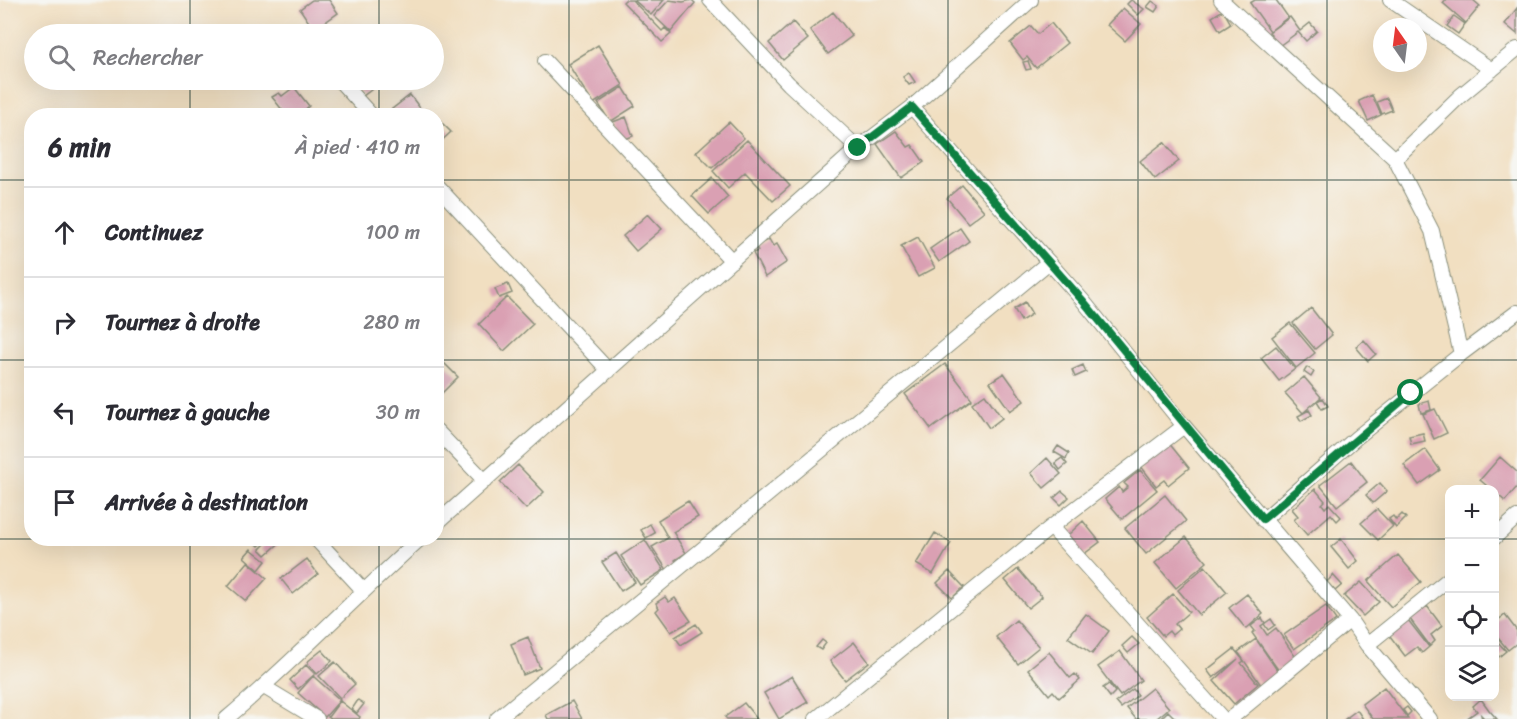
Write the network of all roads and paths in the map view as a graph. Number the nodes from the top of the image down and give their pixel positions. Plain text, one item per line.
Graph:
1 (710, 0) edge
2 (1030, 0) edge
3 (1221, 0) edge
4 (1390, 0) edge
5 (1517, 49) edge
6 (544, 61) dead end
7 (1492, 70) junction
8 (348, 90) edge
9 (912, 107) junction
10 (365, 108) edge
11 (858, 148) junction
12 (1395, 159) junction
13 (444, 194) edge
14 (732, 261) junction
15 (1049, 262) junction
16 (1517, 312) edge
17 (1461, 354) junction
18 (609, 370) junction
19 (1184, 426) junction
20 (444, 438) edge
21 (485, 481) junction
22 (444, 517) edge
23 (1517, 517) edge
24 (1263, 519) junction
25 (1051, 527) junction
26 (1499, 533) edge
27 (322, 546) edge
28 (412, 546) edge
29 (1445, 581) edge
30 (363, 590) junction
31 (1350, 620) junction
32 (1367, 645) junction
33 (264, 687) junction
34 (226, 719) edge
35 (317, 719) edge
36 (497, 719) edge
37 (816, 719) edge
38 (1223, 719) edge
39 (1230, 719) edge
40 (1430, 719) edge

1 - 11 street
2 - 9 street
3 - 12 street
4 - 7 street
5 - 7 street
6 - 14 street
7 - 12 street
8 - 10 street
9 - 11 street
9 - 15 street
11 - 14 street
12 - 17 street
13 - 18 street
14 - 18 street
15 - 19 street
15 - 36 street
16 - 17 street
17 - 24 street
18 - 21 street
19 - 24 street
19 - 25 street
20 - 21 street
21 - 22 street
23 - 26 street
24 - 31 street
25 - 37 street
25 - 38 street
27 - 30 street
28 - 30 street
29 - 32 street
30 - 33 street
31 - 32 street
31 - 39 street
32 - 40 street
33 - 34 street
33 - 35 street

